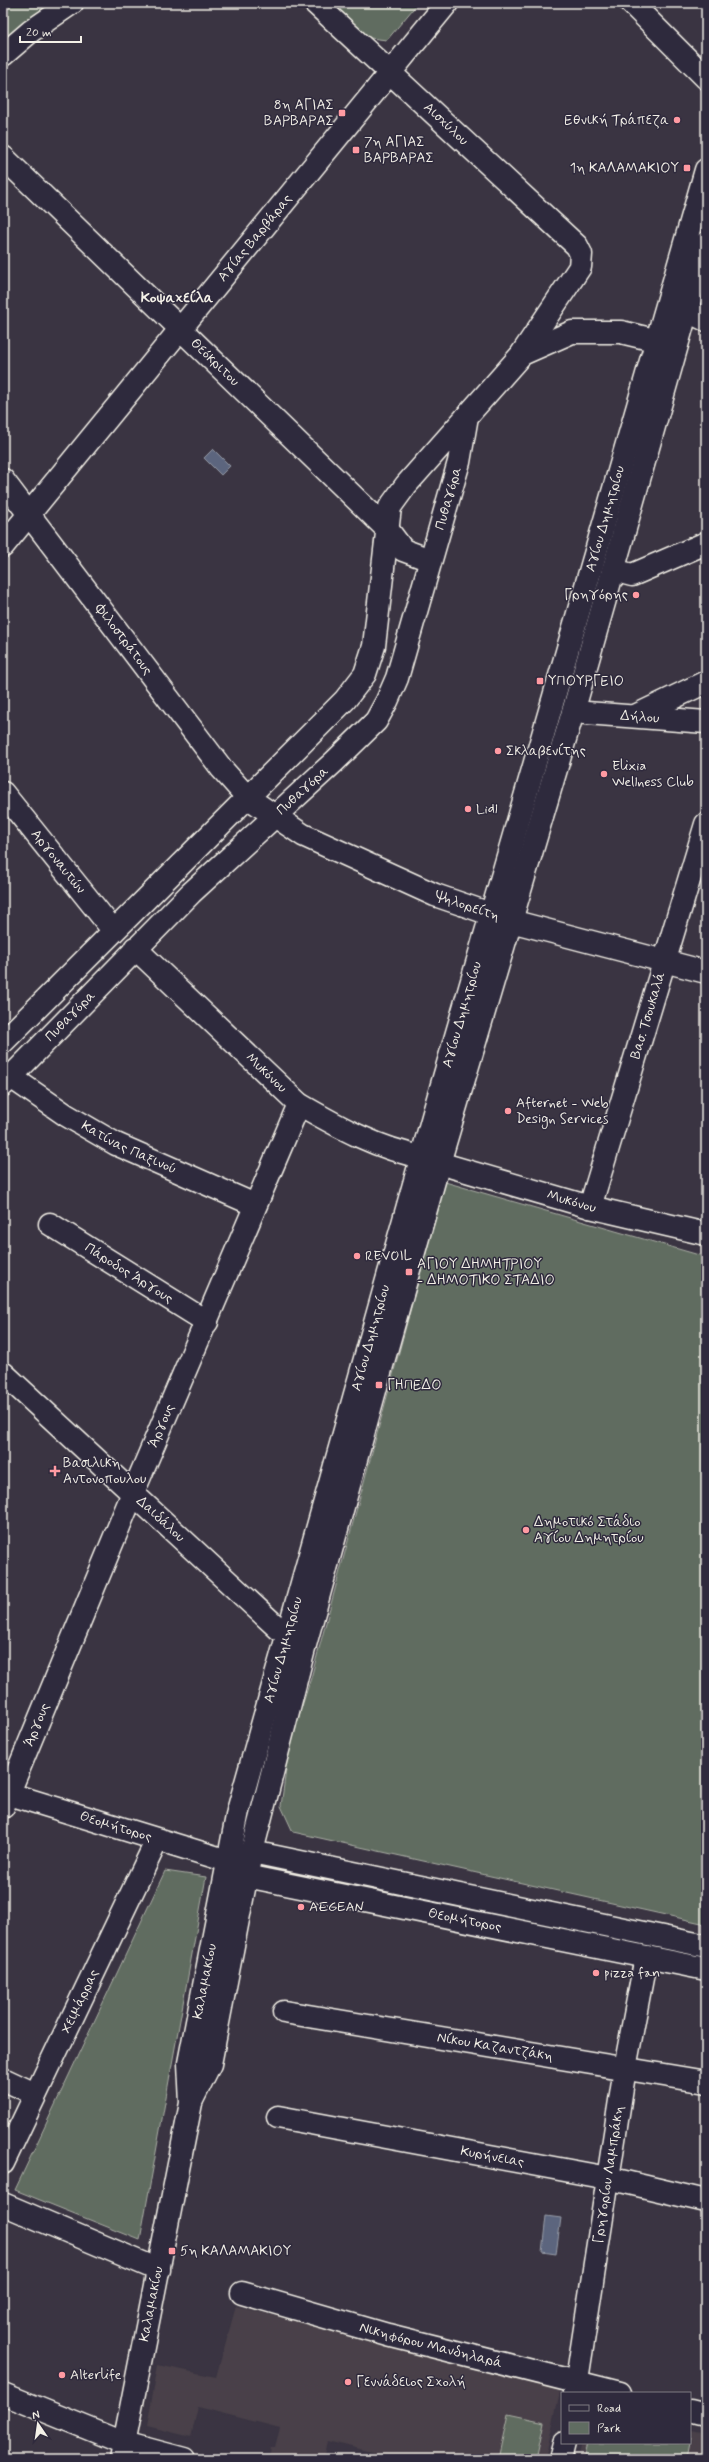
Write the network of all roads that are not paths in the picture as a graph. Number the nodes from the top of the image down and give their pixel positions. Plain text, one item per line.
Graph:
1 (72, 3) edge
2 (315, 3) edge
3 (446, 3) edge
4 (631, 3) edge
5 (3, 55) edge
6 (389, 72) junction
7 (706, 78) edge
8 (3, 157) edge
9 (706, 170) edge
10 (706, 243) edge
11 (577, 246) joint
12 (687, 311) edge
13 (180, 330) junction
14 (667, 343) junction
15 (521, 355) junction
16 (467, 416) junction
17 (3, 480) edge
18 (29, 514) junction
19 (388, 530) junction
20 (706, 543) edge
21 (3, 546) edge
22 (430, 560) junction
23 (613, 570) junction
24 (706, 682) edge
25 (573, 712) junction
26 (634, 717) junction
27 (706, 722) edge
28 (3, 793) edge
29 (247, 797) junction
30 (273, 816) junction
31 (706, 824) edge
32 (502, 918) junction
33 (113, 930) junction
34 (136, 948) junction
35 (666, 963) junction
36 (706, 972) edge
37 (3, 1042) edge
38 (7, 1081) edge
39 (300, 1104) junction
40 (431, 1160) junction
41 (255, 1205) junction
42 (590, 1207) junction
43 (50, 1224) dead end
44 (706, 1234) edge
45 (207, 1322) junction
46 (3, 1373) edge
47 (132, 1494) junction
48 (296, 1638) junction
49 (5, 1798) edge
50 (157, 1840) junction
51 (252, 1852) junction
52 (228, 1861) junction
53 (246, 1876) junction
54 (706, 1946) edge
55 (646, 1957) junction
56 (706, 1969) edge
57 (284, 2012) dead end
58 (625, 2068) junction
59 (3, 2079) edge
60 (706, 2082) edge
61 (35, 2094) junction
62 (190, 2103) junction
63 (278, 2117) dead end
64 (3, 2163) edge
65 (608, 2178) junction
66 (706, 2201) edge
67 (3, 2204) edge
68 (159, 2270) junction
69 (242, 2293) dead end
70 (577, 2388) edge
71 (611, 2392) edge
72 (3, 2394) edge
73 (691, 2411) edge
74 (706, 2415) edge
75 (564, 2444) edge
76 (122, 2451) edge
77 (184, 2459) edge
78 (560, 2459) edge

1 - 5 street
2 - 6 street, Αισχύλου
3 - 6 street, Αγίας Βαρβάρας
4 - 7 street
6 - 11 street, Αισχύλου
6 - 13 street, Αγίας Βαρβάρας
8 - 13 street, Θεόκριτου
9 - 12 street, Αγίου Δημητρίου
10 - 12 street, Αγίου Δημητρίου
11 - 15 street, Πυθαγόρα
12 - 14 street, Αγίου Δημητρίου
13 - 18 street, Αγίας Βαρβάρας
13 - 19 street, Θεόκριτου
14 - 15 street, Πυθαγόρα
14 - 23 street, Αγίου Δημητρίου
14 - 32 street, Αγίου Δημητρίου
15 - 16 street, Πυθαγόρα
16 - 19 street, Πυθαγόρα
16 - 22 street, Πυθαγόρα
17 - 18 street, Φιλοστράτους
18 - 21 street, Αγίας Βαρβάρας
18 - 29 street, Φιλοστράτους
19 - 22 street, Θεόκριτου
19 - 29 street, Πυθαγόρα
20 - 23 street
22 - 30 street, Πυθαγόρα
23 - 25 street, Αγίου Δημητρίου
24 - 26 street
25 - 26 street, Δήλου
25 - 32 street, Αγίου Δημητρίου
26 - 27 street, Δήλου
28 - 33 street, Αργοναυτών
29 - 30 street, Ψηλορείτη
29 - 33 street, Πυθαγόρα
30 - 32 street, Ψηλορείτη
30 - 34 street, Πυθαγόρα
31 - 35 street, Βασ. Τσουκαλά
32 - 35 street, Ψηλορείτη
32 - 40 street, Αγίου Δημητρίου
33 - 37 street, Πυθαγόρα
34 - 38 street, Πυθαγόρα
34 - 39 street, Μυκόνου
35 - 36 street, Ψηλορείτη
35 - 42 street, Βασ. Τσουκαλά
38 - 41 street, Κατίνας Παξινού
39 - 40 street, Μυκόνου
39 - 41 street, Άργους
40 - 42 street, Μυκόνου
40 - 48 street, Αγίου Δημητρίου
41 - 45 street, Άργους
42 - 44 street, Μυκόνου
43 - 45 street, Πάροδος Άργους
45 - 47 street, Άργους
46 - 47 street, Δαιδάλου
47 - 48 street, Δαιδάλου
47 - 49 street, Άργους
48 - 51 street, Αγίου Δημητρίου
48 - 52 street, Αγίου Δημητρίου
49 - 50 street, Θεομήτορος
50 - 52 street, Θεομήτορος
50 - 61 street, Χειμάρρας
51 - 52 street
51 - 53 street, Αγίου Δημητρίου
51 - 54 street, Θεομήτορος
52 - 53 street, Θεομήτορος
52 - 62 street, Καλαμακίου
53 - 55 street, Θεομήτορος
53 - 62 street, Καλαμακίου
55 - 56 street, Θεομήτορος
55 - 58 street, Γρηγορίου Λαμπράκη
57 - 58 street, Νίκου Καζαντζάκη
58 - 60 street, Νίκου Καζαντζάκη
58 - 65 street, Γρηγορίου Λαμπράκη
59 - 61 street
61 - 64 street, Χειμάρρας
62 - 68 street, Καλαμακίου
63 - 65 street, Κυρήνειας
65 - 66 street, Κυρήνειας
65 - 70 street, Γρηγορίου Λαμπράκη
67 - 68 street
68 - 76 street, Καλαμακίου
69 - 70 street, Νικηφόρου Μανδηλαρά
70 - 71 street, Νικηφόρου Μανδηλαρά
72 - 76 street
73 - 74 street
75 - 78 street
76 - 77 street

